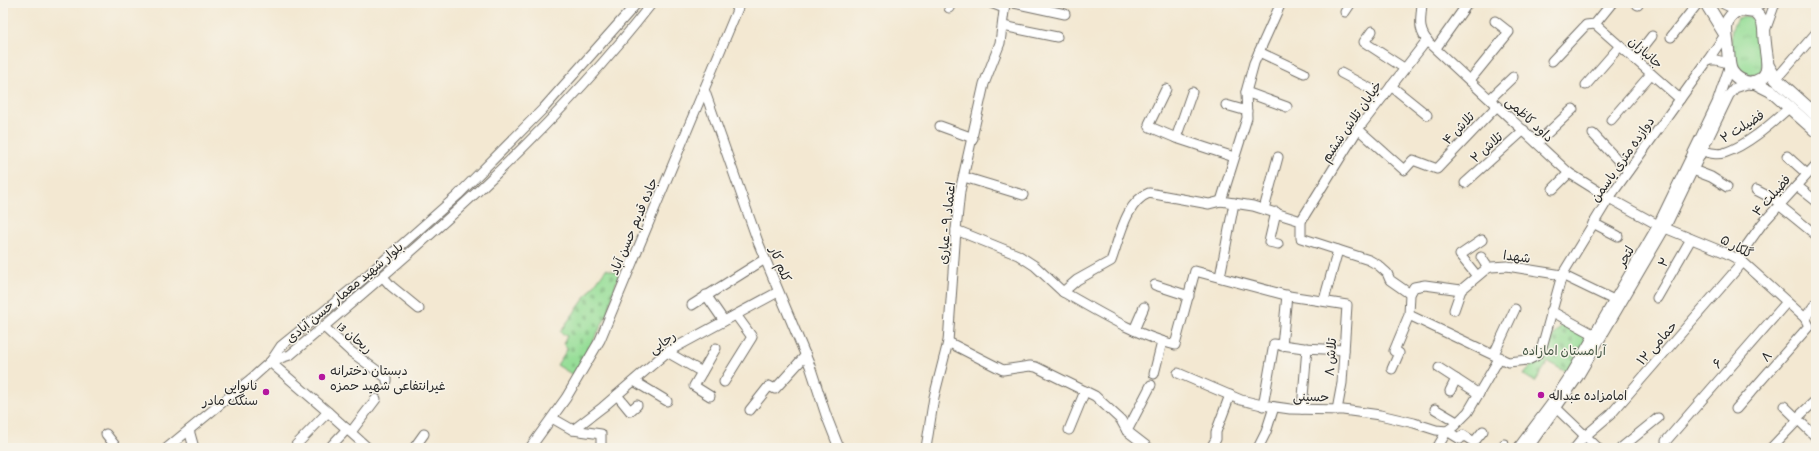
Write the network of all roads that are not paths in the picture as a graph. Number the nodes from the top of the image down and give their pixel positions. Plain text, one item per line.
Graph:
1 (637, 3) edge
2 (652, 3) edge
3 (740, 3) edge
4 (991, 3) edge
5 (1014, 3) edge
6 (1281, 3) edge
7 (1351, 3) edge
8 (1422, 3) edge
9 (1468, 3) edge
10 (1612, 3) edge
11 (1698, 3) edge
12 (1706, 3) edge
13 (1725, 3) edge
14 (1763, 3) edge
15 (1775, 3) edge
16 (1004, 6) edge
17 (1742, 10) junction
18 (1345, 12) dead end
19 (1065, 14) dead end
20 (1495, 21) dead end
21 (1595, 24) junction
22 (1003, 26) junction
23 (1372, 31) dead end
24 (1765, 31) junction
25 (1816, 33) edge
26 (1725, 35) junction
27 (1652, 36) dead end
28 (1057, 37) dead end
29 (1671, 37) dead end
30 (1427, 40) junction
31 (1620, 46) junction
32 (1436, 48) junction
33 (1258, 52) junction
34 (1634, 59) junction
35 (1708, 60) junction
36 (1552, 61) dead end
37 (1729, 64) junction
38 (1768, 66) junction
39 (1404, 68) junction
40 (1304, 73) dead end
41 (1342, 73) dead end
42 (1651, 74) junction
43 (1513, 77) dead end
44 (1776, 79) junction
45 (1470, 80) junction
46 (1752, 83) junction
47 (1586, 85) dead end
48 (1391, 86) junction
49 (704, 89) junction
50 (1166, 89) dead end
51 (1192, 92) dead end
52 (1246, 92) junction
53 (1384, 96) junction
54 (1680, 99) junction
55 (1494, 102) junction
56 (1226, 105) dead end
57 (1287, 107) dead end
58 (1790, 107) junction
59 (1573, 109) dead end
60 (1247, 111) junction
61 (1426, 115) dead end
62 (1816, 115) edge
63 (1611, 120) dead end
64 (940, 126) dead end
65 (1358, 129) junction
66 (1524, 130) junction
67 (1816, 131) edge
68 (1593, 134) dead end
69 (973, 138) junction
70 (1176, 138) junction
71 (1537, 143) junction
72 (1703, 151) junction
73 (1788, 156) dead end
74 (1234, 157) junction
75 (1278, 157) dead end
76 (1816, 165) edge
77 (1693, 170) junction
78 (1628, 171) junction
79 (1569, 173) junction
80 (1807, 174) junction
81 (964, 177) junction
82 (1465, 183) dead end
83 (1797, 186) junction
84 (1727, 187) dead end
85 (1554, 189) dead end
86 (1756, 190) dead end
87 (1023, 195) dead end
88 (1609, 198) junction
89 (1221, 201) junction
90 (1816, 201) edge
91 (1234, 203) junction
92 (1780, 204) junction
93 (1264, 209) junction
94 (1276, 212) junction
95 (1301, 221) junction
96 (1593, 223) junction
97 (1661, 226) junction
98 (956, 230) junction
99 (1816, 235) edge
100 (1618, 236) dead end
101 (1691, 238) junction
102 (1482, 240) dead end
103 (1278, 244) dead end
104 (1338, 250) junction
105 (1480, 257) dead end
106 (765, 259) junction
107 (1740, 261) junction
108 (1488, 268) junction
109 (1562, 275) junction
110 (1477, 276) junction
111 (383, 277) junction
112 (1220, 277) junction
113 (1155, 285) dead end
114 (1461, 290) junction
115 (778, 292) junction
116 (1063, 292) junction
117 (1410, 294) junction
118 (706, 295) junction
119 (1286, 295) junction
120 (1189, 296) junction
121 (1657, 298) dead end
122 (1324, 300) junction
123 (1614, 300) junction
124 (1787, 302) junction
125 (1816, 303) edge
126 (692, 305) dead end
127 (1144, 307) dead end
128 (1515, 308) dead end
129 (419, 309) dead end
130 (1454, 310) dead end
131 (1551, 311) junction
132 (736, 315) junction
133 (1409, 315) junction
134 (1805, 318) junction
135 (724, 321) junction
136 (324, 327) junction
137 (1134, 330) junction
138 (1595, 335) junction
139 (948, 342) junction
140 (1162, 342) junction
141 (1282, 346) junction
142 (716, 348) dead end
143 (1307, 348) junction
144 (1344, 350) junction
145 (667, 352) junction
146 (806, 355) junction
147 (1497, 356) junction
148 (270, 361) junction
149 (1439, 368) dead end
150 (1392, 369) dead end
151 (702, 372) junction
152 (1178, 373) dead end
153 (1154, 374) dead end
154 (1456, 379) junction
155 (388, 381) dead end
156 (634, 381) junction
157 (724, 382) dead end
158 (1151, 385) dead end
159 (1085, 391) junction
160 (1450, 391) dead end
161 (1479, 394) junction
162 (617, 395) junction
163 (1230, 395) junction
164 (710, 396) dead end
165 (376, 400) dead end
166 (1816, 400) edge
167 (667, 401) dead end
168 (637, 405) dead end
169 (1263, 406) junction
170 (1554, 406) junction
171 (1784, 406) dead end
172 (1274, 407) junction
173 (1302, 409) junction
174 (1435, 409) dead end
175 (1736, 409) dead end
176 (750, 410) dead end
177 (1337, 410) junction
178 (328, 412) junction
179 (552, 418) junction
180 (1658, 418) dead end
181 (1798, 419) junction
182 (1457, 422) junction
183 (189, 430) junction
184 (349, 430) junction
185 (573, 430) junction
186 (1070, 430) dead end
187 (1127, 431) junction
188 (1447, 431) junction
189 (1483, 431) dead end
190 (106, 434) dead end
191 (424, 434) dead end
192 (1584, 437) junction
193 (1816, 437) edge
194 (1666, 442) dead end
195 (1527, 444) edge
196 (296, 445) dead end
197 (332, 445) dead end
198 (117, 448) edge
199 (167, 448) edge
200 (194, 448) edge
201 (368, 448) edge
202 (414, 448) edge
203 (530, 448) edge
204 (601, 448) edge
205 (839, 448) edge
206 (926, 448) edge
207 (1148, 448) edge
208 (1211, 448) edge
209 (1258, 448) edge
210 (1437, 448) edge
211 (1518, 448) edge
212 (1575, 448) edge
213 (1598, 448) edge
214 (1621, 448) edge
215 (1771, 448) edge

1 - 148 street, بلوار شهید معمار حسن آبادی
2 - 111 street, بلوار شهید معمار حسن آبادی
3 - 49 street, جاده قدیم حسن آباد
4 - 16 street
5 - 19 street
6 - 33 street
7 - 18 street
8 - 30 street, داود کاظمی
9 - 32 street
10 - 21 street
11 - 29 street
12 - 26 main road
13 - 17 main road
14 - 17 street
15 - 24 street
16 - 22 street, اعتماد ۹ - عیاری
17 - 24 main road
17 - 26 main road
20 - 45 street
21 - 31 street, جانبازان
21 - 36 street
22 - 28 street
22 - 69 street, اعتماد ۹ - عیاری
23 - 39 street
24 - 38 main road
25 - 44 street
26 - 35 street, دوازده متری یاسمن
26 - 37 main road
27 - 34 street
30 - 32 street, داود کاظمی
30 - 39 street, خیابان تلاش ششم
31 - 34 street, جانبازان
31 - 47 street
32 - 45 street, داود کاظمی
33 - 40 street
33 - 52 street
34 - 42 street, جانبازان
35 - 37 street
35 - 54 street, دوازده متری یاسمن
37 - 46 main road
37 - 97 street, لتحر
38 - 44 main road
38 - 46 main road
39 - 48 street, خیابان تلاش ششم
41 - 53 street
42 - 54 street, جانبازان
42 - 63 street
43 - 55 street, تلاش ۴
44 - 62 main road
45 - 55 street, داود کاظمی
46 - 58 main road
46 - 72 street, لتحر
48 - 53 street, خیابان تلاش ششم
48 - 61 street
49 - 106 street, کلم کار
49 - 179 street, جاده قدیم حسن آباد
50 - 70 street
51 - 70 street
52 - 57 street
52 - 60 street
53 - 65 street, خیابان تلاش ششم
54 - 78 street, دوازده متری یاسمن
55 - 65 street, تلاش ۴
55 - 66 street, داود کاظمی
56 - 60 street
58 - 67 main road
58 - 72 street, فضیلت ۲
59 - 71 street
60 - 74 street
64 - 69 street
65 - 95 street, خیابان تلاش ششم
66 - 71 street, داود کاظمی
66 - 82 street, تلاش ۲
68 - 78 street
69 - 81 street, اعتماد ۹ - عیاری
70 - 74 street
71 - 79 street, داود کاظمی
72 - 77 street, لتحر
73 - 80 street
74 - 89 street
75 - 93 street
76 - 80 street, فضیلت ۴
77 - 84 street
77 - 97 street, لتحر
78 - 88 street, دوازده متری یاسمن
79 - 85 street
79 - 88 street, داود کاظمی
80 - 83 street, فضیلت ۴
81 - 87 street
81 - 98 street, اعتماد ۹ - عیاری
83 - 90 street
83 - 92 street, فضیلت ۴
86 - 92 street
88 - 96 street, دوازده متری یاسمن
88 - 97 street, داود کاظمی
89 - 91 street
89 - 116 street
91 - 93 street
91 - 112 street
92 - 99 street
92 - 107 street, فضیلت ۴
93 - 94 street
94 - 95 street
94 - 103 street
95 - 104 street
96 - 100 street
96 - 109 street, دوازده متری یاسمن
97 - 101 street, گلکار ۵
97 - 123 street, لتحر
97 - 170 street, لتحر
98 - 116 street
98 - 139 street, اعتماد ۹ - عیاری
101 - 107 street, گلکار ۵
101 - 121 street, ۲
102 - 110 street
104 - 117 street
104 - 122 street
105 - 108 street
106 - 115 street, کلم کار
106 - 118 street
107 - 124 street, گلکار ۵
107 - 192 street, حمامی ۱۲
108 - 109 street, شهدا
108 - 110 street, شهدا
109 - 123 street, شهدا
109 - 131 street, دوازده متری یاسمن
110 - 114 street, شهدا
111 - 129 street
111 - 136 street, بلوار شهید معمار حسن آبادی
112 - 119 street
112 - 120 street
113 - 120 street
114 - 117 street
114 - 130 street
115 - 132 street, رجایی
115 - 146 street, کلم کار
116 - 137 street
117 - 133 street
118 - 126 street
118 - 135 street
119 - 122 street
119 - 141 street
120 - 140 street
122 - 144 street, تلاش ۸
123 - 138 street, لتحر
124 - 134 street, گلکار ۵
124 - 194 street, ۶
125 - 134 street
127 - 137 street
128 - 147 street
131 - 138 street
131 - 147 street, دوازده متری یاسمن
132 - 135 street, رجایی
132 - 157 street
133 - 147 street, دوازده متری یاسمن
133 - 150 street
134 - 175 street, ۸
135 - 145 street, رجایی
136 - 148 street, بلوار شهید معمار حسن آبادی
136 - 155 street, ریحان 13
137 - 140 street
138 - 170 street, لتحر
139 - 159 street
139 - 206 street, اعتماد ۹ - عیاری
140 - 153 street
141 - 143 street
141 - 169 street
142 - 151 street
143 - 144 street
143 - 173 street
144 - 177 street, تلاش ۸
145 - 151 street
145 - 156 street, رجایی
146 - 176 street
146 - 205 street, کلم کار
147 - 161 street
148 - 178 street
148 - 183 street
149 - 154 street
151 - 164 street
152 - 163 street, حسینی
154 - 160 street
154 - 161 street
156 - 162 street, رجایی
156 - 167 street
158 - 187 street
159 - 186 street
159 - 187 street
161 - 182 street
162 - 168 street
162 - 185 street, رجایی
163 - 169 street, حسینی
163 - 208 street
165 - 184 street
166 - 181 street
169 - 172 street, حسینی
170 - 192 street
170 - 195 street, لتحر
171 - 181 street
172 - 173 street, حسینی
172 - 209 street
173 - 177 street, حسینی
174 - 182 street
177 - 188 street, حسینی
178 - 184 street
178 - 196 street
179 - 185 street
179 - 203 street, جاده قدیم حسن آباد
180 - 214 street
181 - 193 street
181 - 215 street
182 - 188 street
183 - 199 street
183 - 200 street
184 - 197 street
184 - 201 street
185 - 204 street
187 - 207 street
188 - 189 street, حسینی
188 - 210 street
190 - 198 street
191 - 202 street
192 - 212 street
192 - 213 street
195 - 211 street, لتحر

